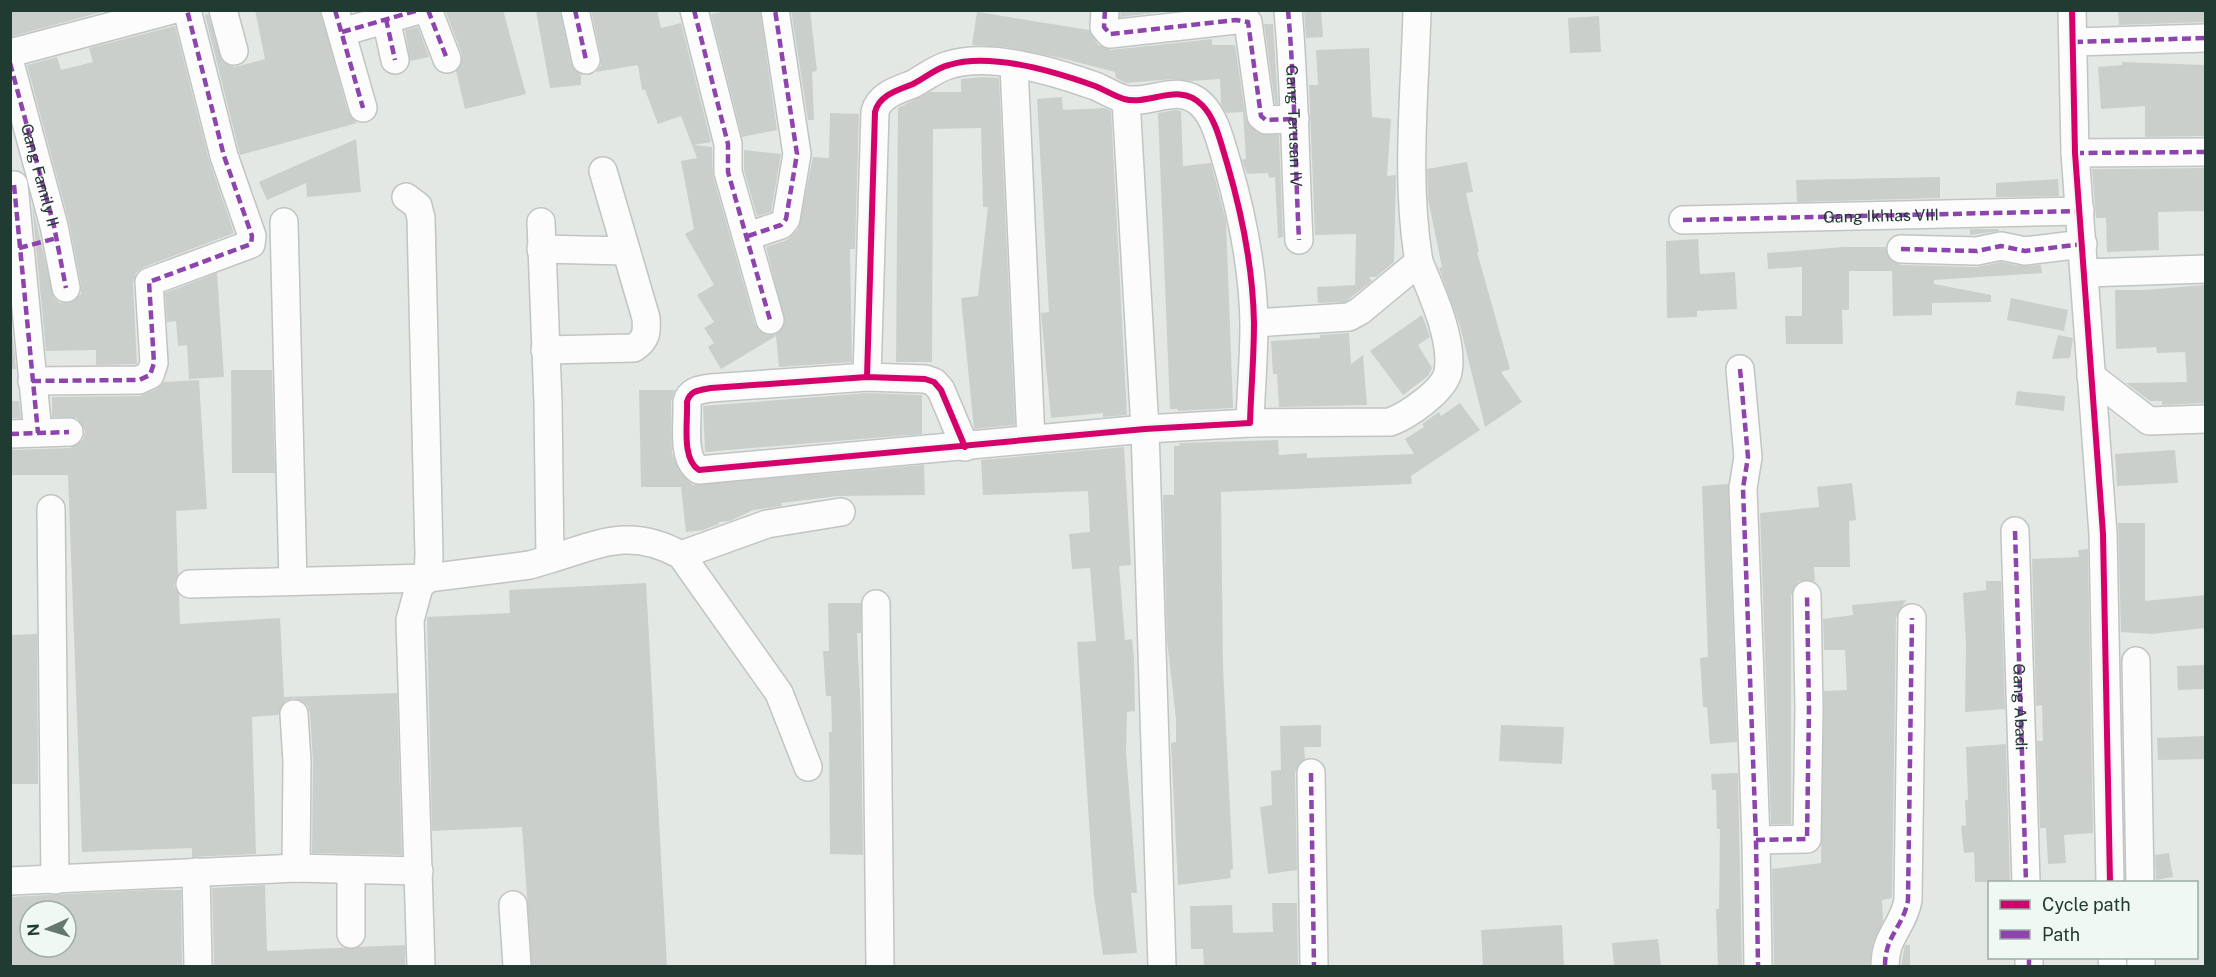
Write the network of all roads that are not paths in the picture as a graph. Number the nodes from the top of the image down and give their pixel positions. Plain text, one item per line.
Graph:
1 (172, 10) edge
2 (187, 10) edge
3 (223, 10) edge
4 (419, 10) edge
5 (428, 10) edge
6 (575, 10) edge
7 (694, 10) edge
8 (776, 10) edge
9 (1105, 10) edge
10 (1288, 10) edge
11 (1418, 10) edge
12 (2072, 10) edge
13 (386, 19) junction
14 (338, 21) edge
15 (2205, 38) edge
16 (2074, 42) junction
17 (234, 51) dead end
18 (10, 53) edge
19 (447, 59) dead end
20 (395, 60) dead end
21 (586, 60) dead end
22 (10, 63) edge
23 (1014, 66) junction
24 (1126, 100) junction
25 (363, 108) dead end
26 (1295, 119) junction
27 (2205, 152) edge
28 (2075, 153) junction
29 (603, 171) dead end
30 (14, 185) dead end
31 (406, 196) dead end
32 (2080, 211) junction
33 (1683, 220) dead end
34 (284, 222) dead end
35 (541, 222) dead end
36 (748, 236) junction
37 (57, 238) junction
38 (1299, 240) dead end
39 (2083, 244) junction
40 (19, 248) junction
41 (541, 249) junction
42 (1901, 249) dead end
43 (626, 251) junction
44 (1419, 262) junction
45 (2205, 269) edge
46 (2085, 273) junction
47 (66, 288) dead end
48 (770, 320) dead end
49 (1254, 323) junction
50 (545, 350) junction
51 (1740, 369) dead end
52 (2091, 376) junction
53 (867, 377) junction
54 (32, 381) junction
55 (2205, 419) edge
56 (1250, 423) junction
57 (1145, 429) junction
58 (69, 432) dead end
59 (38, 433) junction
60 (10, 434) edge
61 (1031, 438) junction
62 (965, 447) junction
63 (51, 509) dead end
64 (840, 512) dead end
65 (2015, 531) dead end
66 (681, 555) junction
67 (550, 559) junction
68 (428, 578) junction
69 (293, 581) junction
70 (190, 584) dead end
71 (1808, 595) dead end
72 (876, 604) dead end
73 (1912, 618) dead end
74 (2136, 661) dead end
75 (294, 714) dead end
76 (808, 767) dead end
77 (1311, 773) dead end
78 (1756, 840) junction
79 (296, 868) junction
80 (351, 870) junction
81 (419, 871) junction
82 (196, 872) junction
83 (55, 880) junction
84 (10, 881) edge
85 (2026, 881) edge
86 (2110, 881) edge
87 (2140, 881) edge
88 (513, 904) dead end
89 (351, 934) dead end
90 (198, 966) edge
91 (421, 966) edge
92 (517, 966) edge
93 (880, 966) edge
94 (1162, 966) edge
95 (1314, 966) edge
96 (1758, 966) edge
97 (1885, 966) edge

1 - 18 street
2 - 54 street
3 - 17 street
4 - 13 street
5 - 19 street
6 - 21 street
7 - 36 street
8 - 36 street
9 - 26 street
10 - 26 street, Gang Terusan IV
11 - 44 street
12 - 16 street
13 - 14 street
13 - 20 street
14 - 25 street
15 - 16 street
16 - 28 street
22 - 37 street, Gang Family II
23 - 24 street
23 - 53 street
23 - 61 street
24 - 49 street
24 - 57 street
26 - 38 street, Gang Terusan IV
27 - 28 street
28 - 32 street
29 - 43 street
30 - 40 street
31 - 68 street
32 - 33 street, Gang Ikhlas VIII
32 - 39 street
34 - 69 street
35 - 41 street
36 - 48 street
37 - 40 street
37 - 47 street, Gang Family II
39 - 42 street
39 - 46 street
40 - 54 street
41 - 43 street
41 - 50 street
43 - 50 street
44 - 49 street
44 - 56 street
45 - 46 street
46 - 52 street
49 - 56 street
50 - 67 street
51 - 78 street
52 - 55 street
52 - 86 street
53 - 62 street
53 - 62 street
54 - 59 street
56 - 57 street
57 - 61 street
57 - 94 street
58 - 59 street
59 - 60 street
61 - 62 street
63 - 83 street
64 - 66 street
65 - 85 street, Gang Abadi
66 - 67 street
66 - 76 street
67 - 68 street
68 - 69 street
68 - 81 street
69 - 70 street
71 - 78 street
72 - 93 street
73 - 97 street
74 - 87 street
75 - 79 street
77 - 95 street
78 - 96 street
79 - 80 street
79 - 82 street
80 - 81 street
80 - 89 street
81 - 91 street
82 - 83 street
82 - 90 street
83 - 84 street
88 - 92 street

